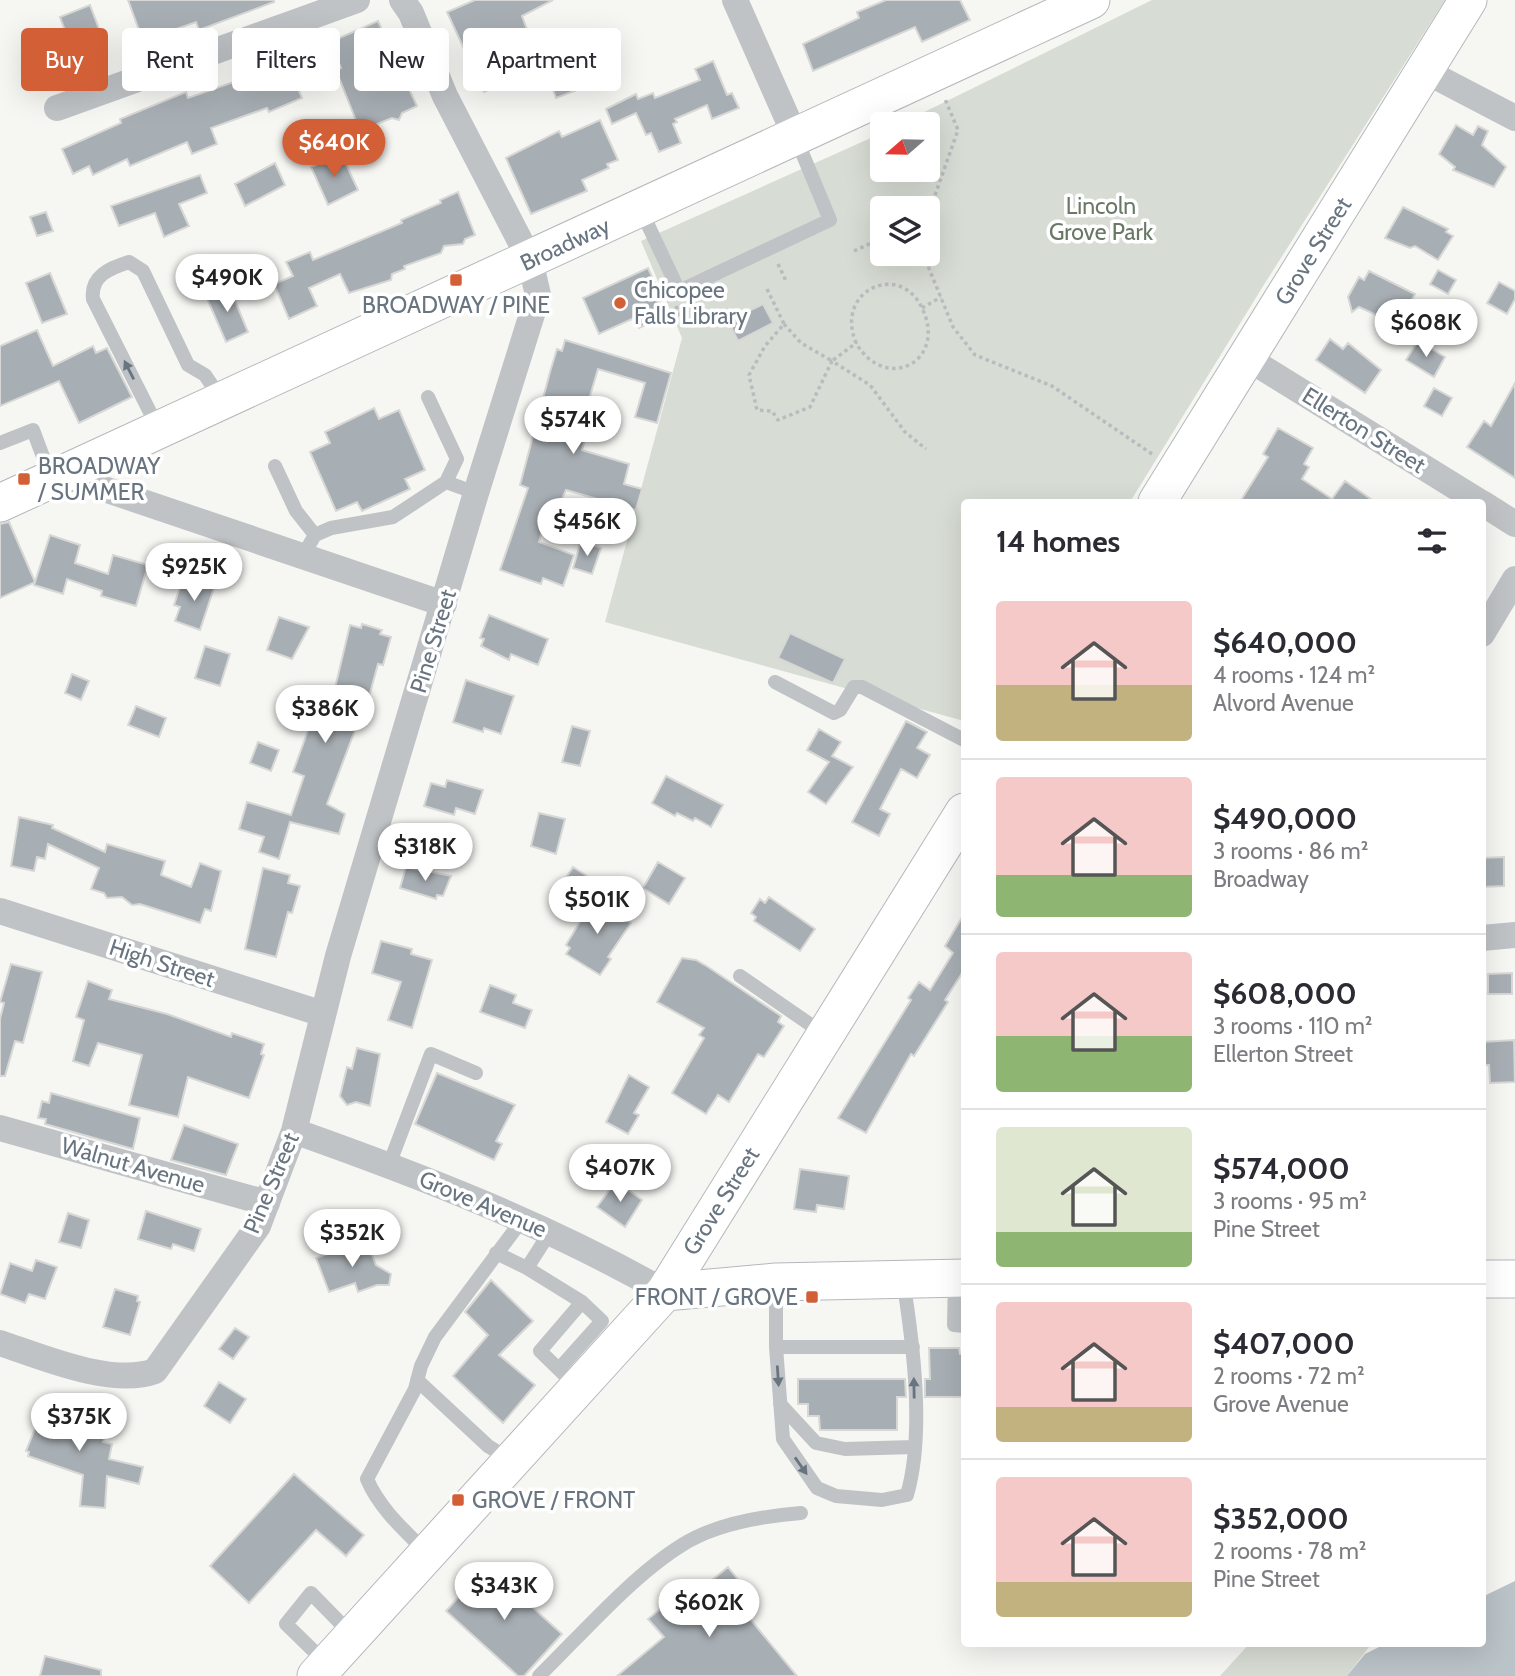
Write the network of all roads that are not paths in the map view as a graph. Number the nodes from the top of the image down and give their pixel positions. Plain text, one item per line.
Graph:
1 (357, 0) edge
2 (402, 0) edge
3 (735, 0) edge
4 (1468, 0) edge
5 (1081, 2) edge
6 (1425, 71) junction
7 (57, 108) dead end
8 (1515, 118) edge
9 (796, 138) junction
10 (641, 209) junction
11 (530, 261) junction
12 (1247, 358) junction
13 (429, 397) dead end
14 (223, 402) junction
15 (160, 431) junction
16 (0, 443) edge
17 (275, 466) dead end
18 (57, 477) junction
19 (446, 482) junction
20 (476, 493) junction
21 (1159, 499) edge
22 (1475, 499) edge
23 (0, 503) edge
24 (1486, 506) edge
25 (1515, 524) edge
26 (315, 535) junction
27 (302, 557) junction
28 (1515, 579) edge
29 (444, 604) junction
30 (1486, 627) edge
31 (775, 682) dead end
32 (961, 738) edge
33 (961, 818) edge
34 (0, 911) edge
35 (1515, 935) edge
36 (1486, 938) edge
37 (740, 976) dead end
38 (323, 1014) junction
39 (825, 1035) junction
40 (476, 1073) dead end
41 (0, 1128) edge
42 (294, 1131) junction
43 (389, 1165) junction
44 (267, 1203) junction
45 (522, 1220) junction
46 (550, 1232) junction
47 (496, 1253) junction
48 (527, 1268) junction
49 (903, 1278) junction
50 (960, 1278) edge
51 (1486, 1279) edge
52 (1515, 1279) edge
53 (776, 1282) junction
54 (665, 1292) junction
55 (582, 1301) junction
56 (961, 1326) edge
57 (0, 1343) edge
58 (913, 1347) junction
59 (776, 1348) junction
60 (569, 1379) junction
61 (417, 1380) junction
62 (780, 1404) junction
63 (914, 1447) junction
64 (513, 1461) junction
65 (801, 1513) dead end
66 (428, 1554) junction
67 (353, 1636) junction
68 (322, 1670) edge
69 (539, 1676) edge

1 - 7 street
2 - 11 street, Pine Street
3 - 9 street
4 - 6 main road, Grove Street
5 - 9 main road, Broadway
6 - 8 street
6 - 12 main road, Grove Street
9 - 10 main road, Broadway
9 - 10 lane
10 - 11 main road, Broadway
11 - 14 main road, Broadway
11 - 20 street, Pine Street
12 - 21 main road, Grove Street
12 - 22 street, Ellerton Street
13 - 19 lane
14 - 15 main road, Broadway
15 -> 14 lane
15 - 18 main road, Broadway
16 - 18 lane
17 - 26 lane
18 - 23 main road, Broadway
18 - 27 street
19 - 20 lane
19 - 26 lane
20 - 29 street, Pine Street
24 - 25 street, Ellerton Street
26 - 27 lane
27 - 29 street
28 - 30 street
29 - 38 street, Pine Street
31 - 32 lane
33 - 39 main road, Grove Street
34 - 38 street, High Street
35 - 36 street
37 - 39 lane
38 - 42 street, Pine Street
39 - 54 main road, Grove Street
40 - 43 lane
41 - 44 street, Walnut Avenue
42 - 43 street, Grove Avenue
42 - 44 street, Pine Street
43 - 45 street, Grove Avenue
44 - 57 street, Pine Street
45 - 46 street, Grove Avenue
45 - 47 lane
46 - 48 lane
46 - 54 street, Grove Avenue
47 - 48 lane
47 - 61 lane
48 - 55 lane
49 - 50 main road
49 - 53 main road
49 - 58 lane
50 - 56 lane
51 - 52 main road
53 - 54 main road
53 - 59 lane
54 - 60 main road, Grove Street
55 - 60 lane
55 - 60 lane
58 - 59 lane
63 -> 58 lane
59 -> 62 lane
60 - 64 main road, Grove Street
61 - 64 lane
61 - 66 lane
62 - 63 lane
62 -> 63 lane
64 - 66 main road, Grove Street
65 - 69 lane
66 - 67 main road, Grove Street
67 - 68 main road, Grove Street
67 - 68 lane

